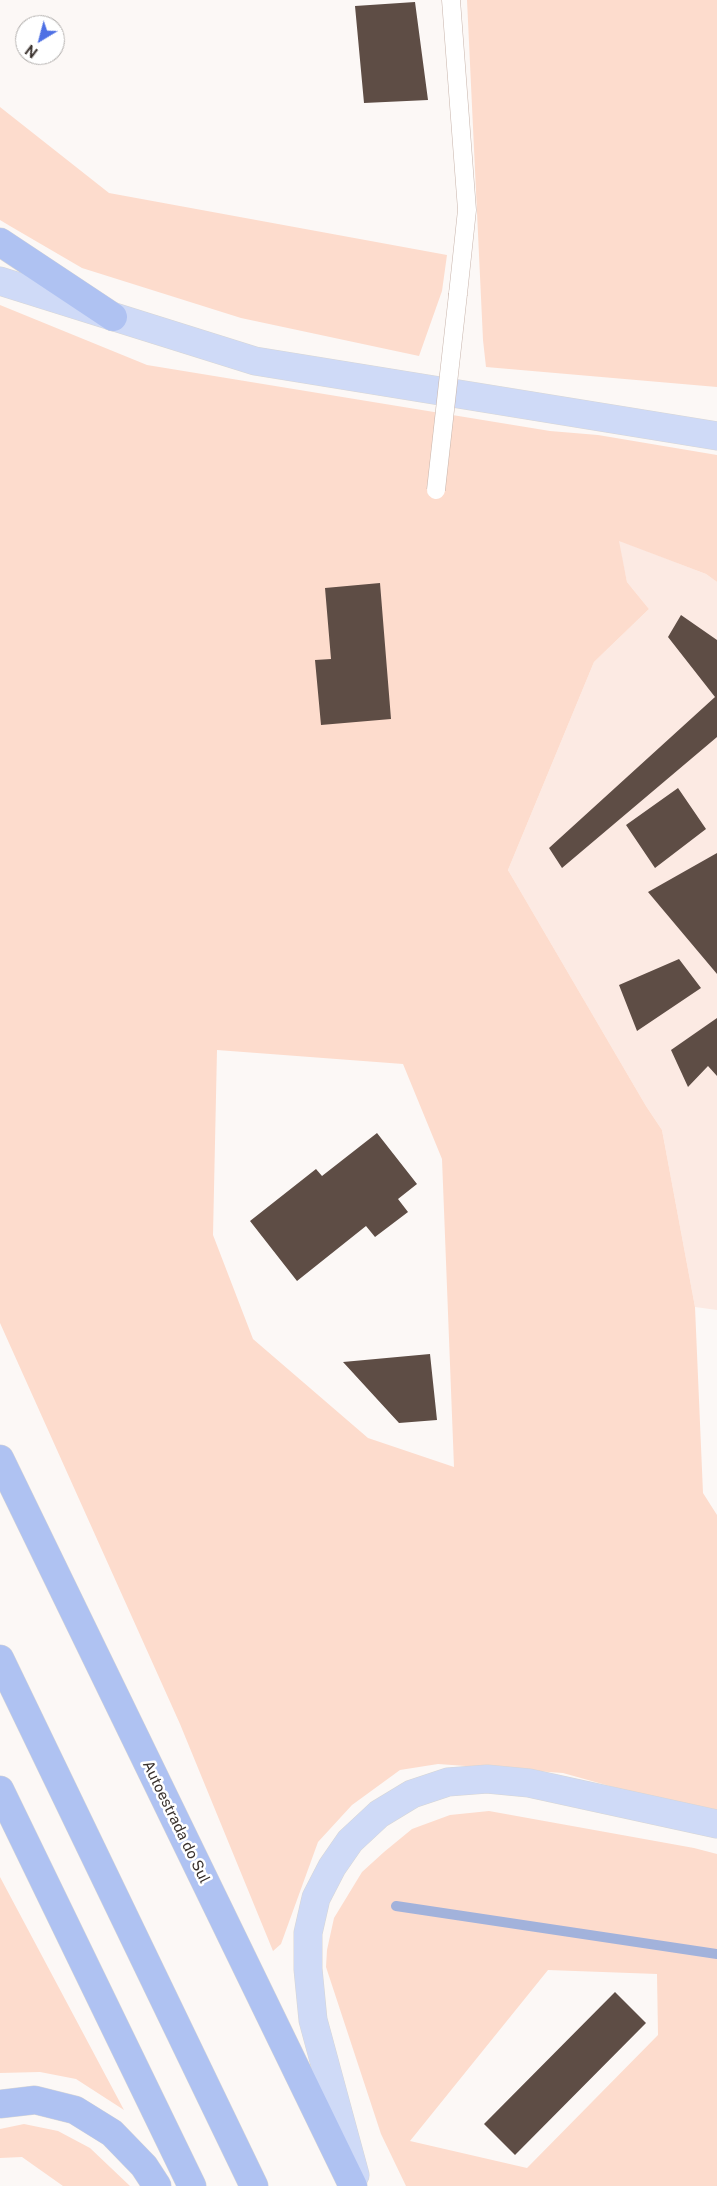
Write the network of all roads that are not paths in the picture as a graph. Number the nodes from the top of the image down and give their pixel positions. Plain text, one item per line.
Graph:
1 (451, 0) edge
2 (0, 242) edge
3 (0, 281) edge
4 (113, 317) junction
5 (717, 436) edge
6 (436, 490) dead end
7 (0, 1459) edge
8 (0, 1659) edge
9 (0, 1790) edge
10 (717, 1824) edge
11 (0, 2104) edge
12 (157, 2186) edge
13 (192, 2186) edge
14 (254, 2186) edge
15 (353, 2186) edge
16 (358, 2186) edge

1 - 6 lane, bridge
2 - 4 highway
3 - 4 main road
4 - 5 main road
7 - 15 highway, Autoestrada do Sul
8 - 14 highway
9 - 13 highway
10 - 16 main road
11 - 12 highway

